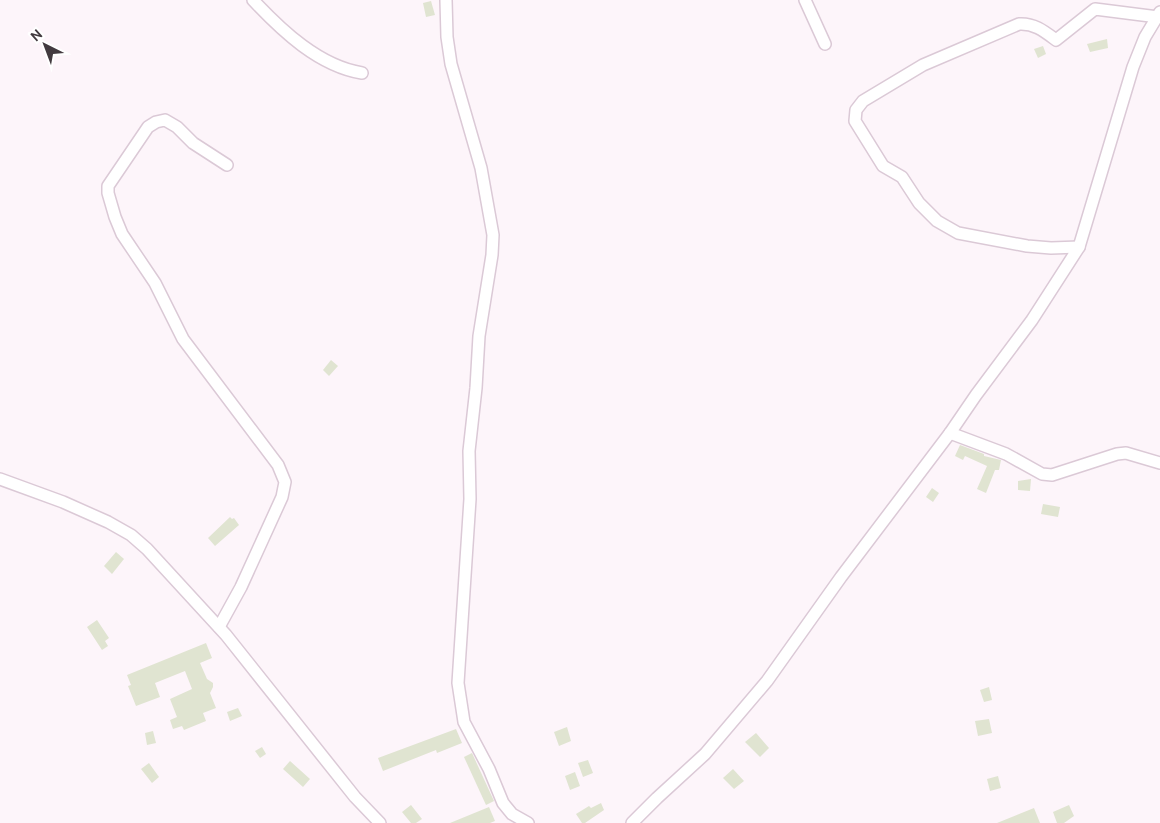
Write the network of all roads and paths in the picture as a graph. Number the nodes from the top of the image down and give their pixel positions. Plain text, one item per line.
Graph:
1 (253, 0) edge
2 (446, 0) edge
3 (805, 0) edge
4 (1159, 14) edge
5 (825, 44) dead end
6 (362, 72) dead end
7 (227, 165) dead end
8 (1079, 247) junction
9 (950, 433) junction
10 (1160, 463) edge
11 (0, 479) edge
12 (219, 627) junction
13 (380, 823) edge
14 (528, 823) edge
15 (632, 823) edge

1 - 6 street
2 - 14 street
3 - 5 street
4 - 8 street
4 - 8 street
7 - 12 street
8 - 9 street
9 - 10 street
9 - 15 street
11 - 12 street
12 - 13 street

